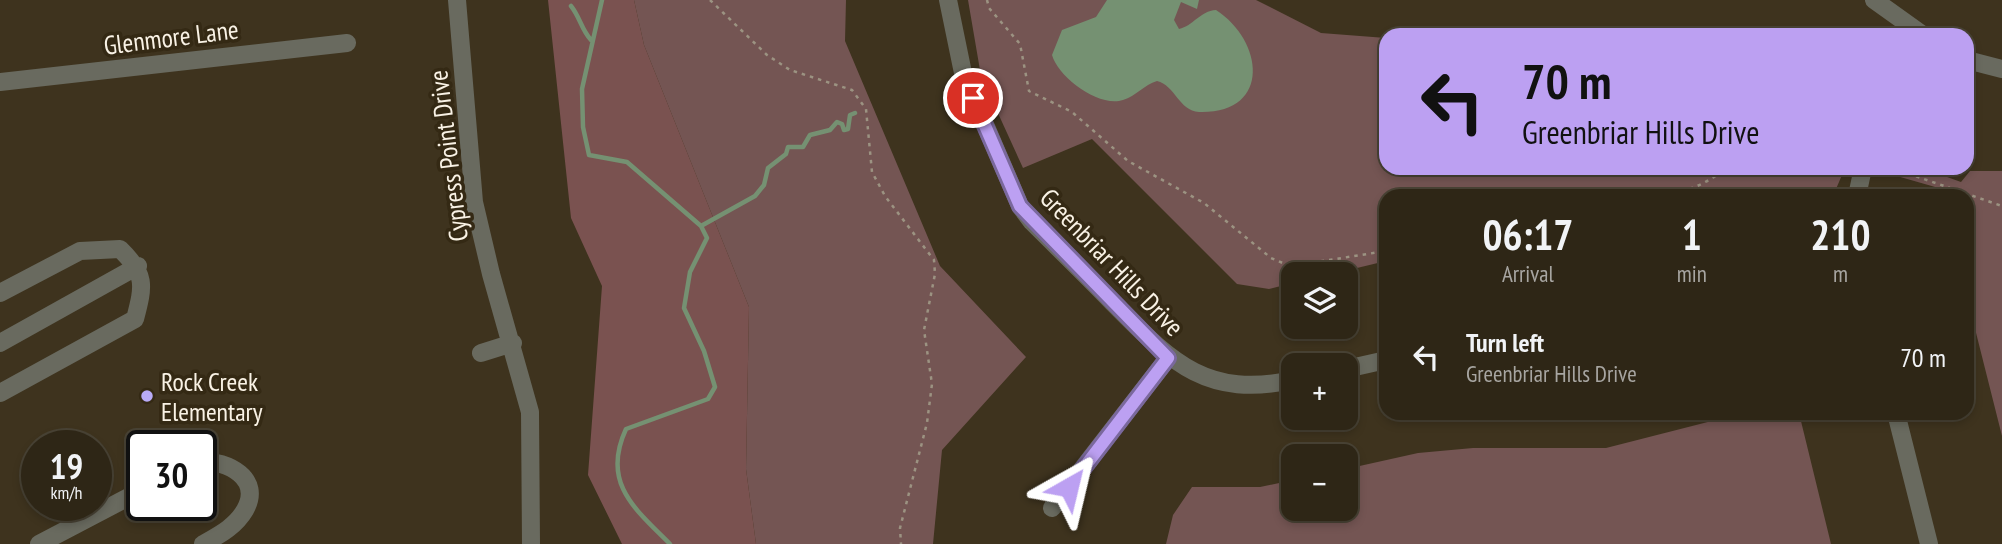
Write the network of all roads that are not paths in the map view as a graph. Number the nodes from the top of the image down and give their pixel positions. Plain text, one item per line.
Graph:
1 (457, 0) edge
2 (947, 0) edge
3 (1874, 0) edge
4 (1913, 28) edge
5 (347, 43) dead end
6 (1974, 62) edge
7 (2002, 69) edge
8 (0, 82) edge
9 (138, 266) junction
10 (0, 293) edge
11 (0, 343) edge
12 (513, 343) junction
13 (481, 353) dead end
14 (1168, 358) junction
15 (1379, 362) edge
16 (1358, 366) edge
17 (1281, 382) edge
18 (0, 393) edge
19 (1898, 420) edge
20 (217, 461) edge
21 (126, 498) edge
22 (1052, 509) dead end
23 (39, 544) edge
24 (203, 544) edge
25 (531, 544) edge
26 (1929, 544) edge

1 - 12 street, Cypress Point Drive
2 - 14 street, Greenbriar Hills Drive
3 - 4 street
5 - 8 street, Glenmore Lane
6 - 7 street
9 - 10 street
9 - 11 street
9 - 18 street
12 - 13 street
12 - 25 street, Cypress Point Drive
14 - 17 street, Greenbriar Hills Drive
14 - 22 street
15 - 16 street
19 - 26 street
20 - 24 street
21 - 23 street

